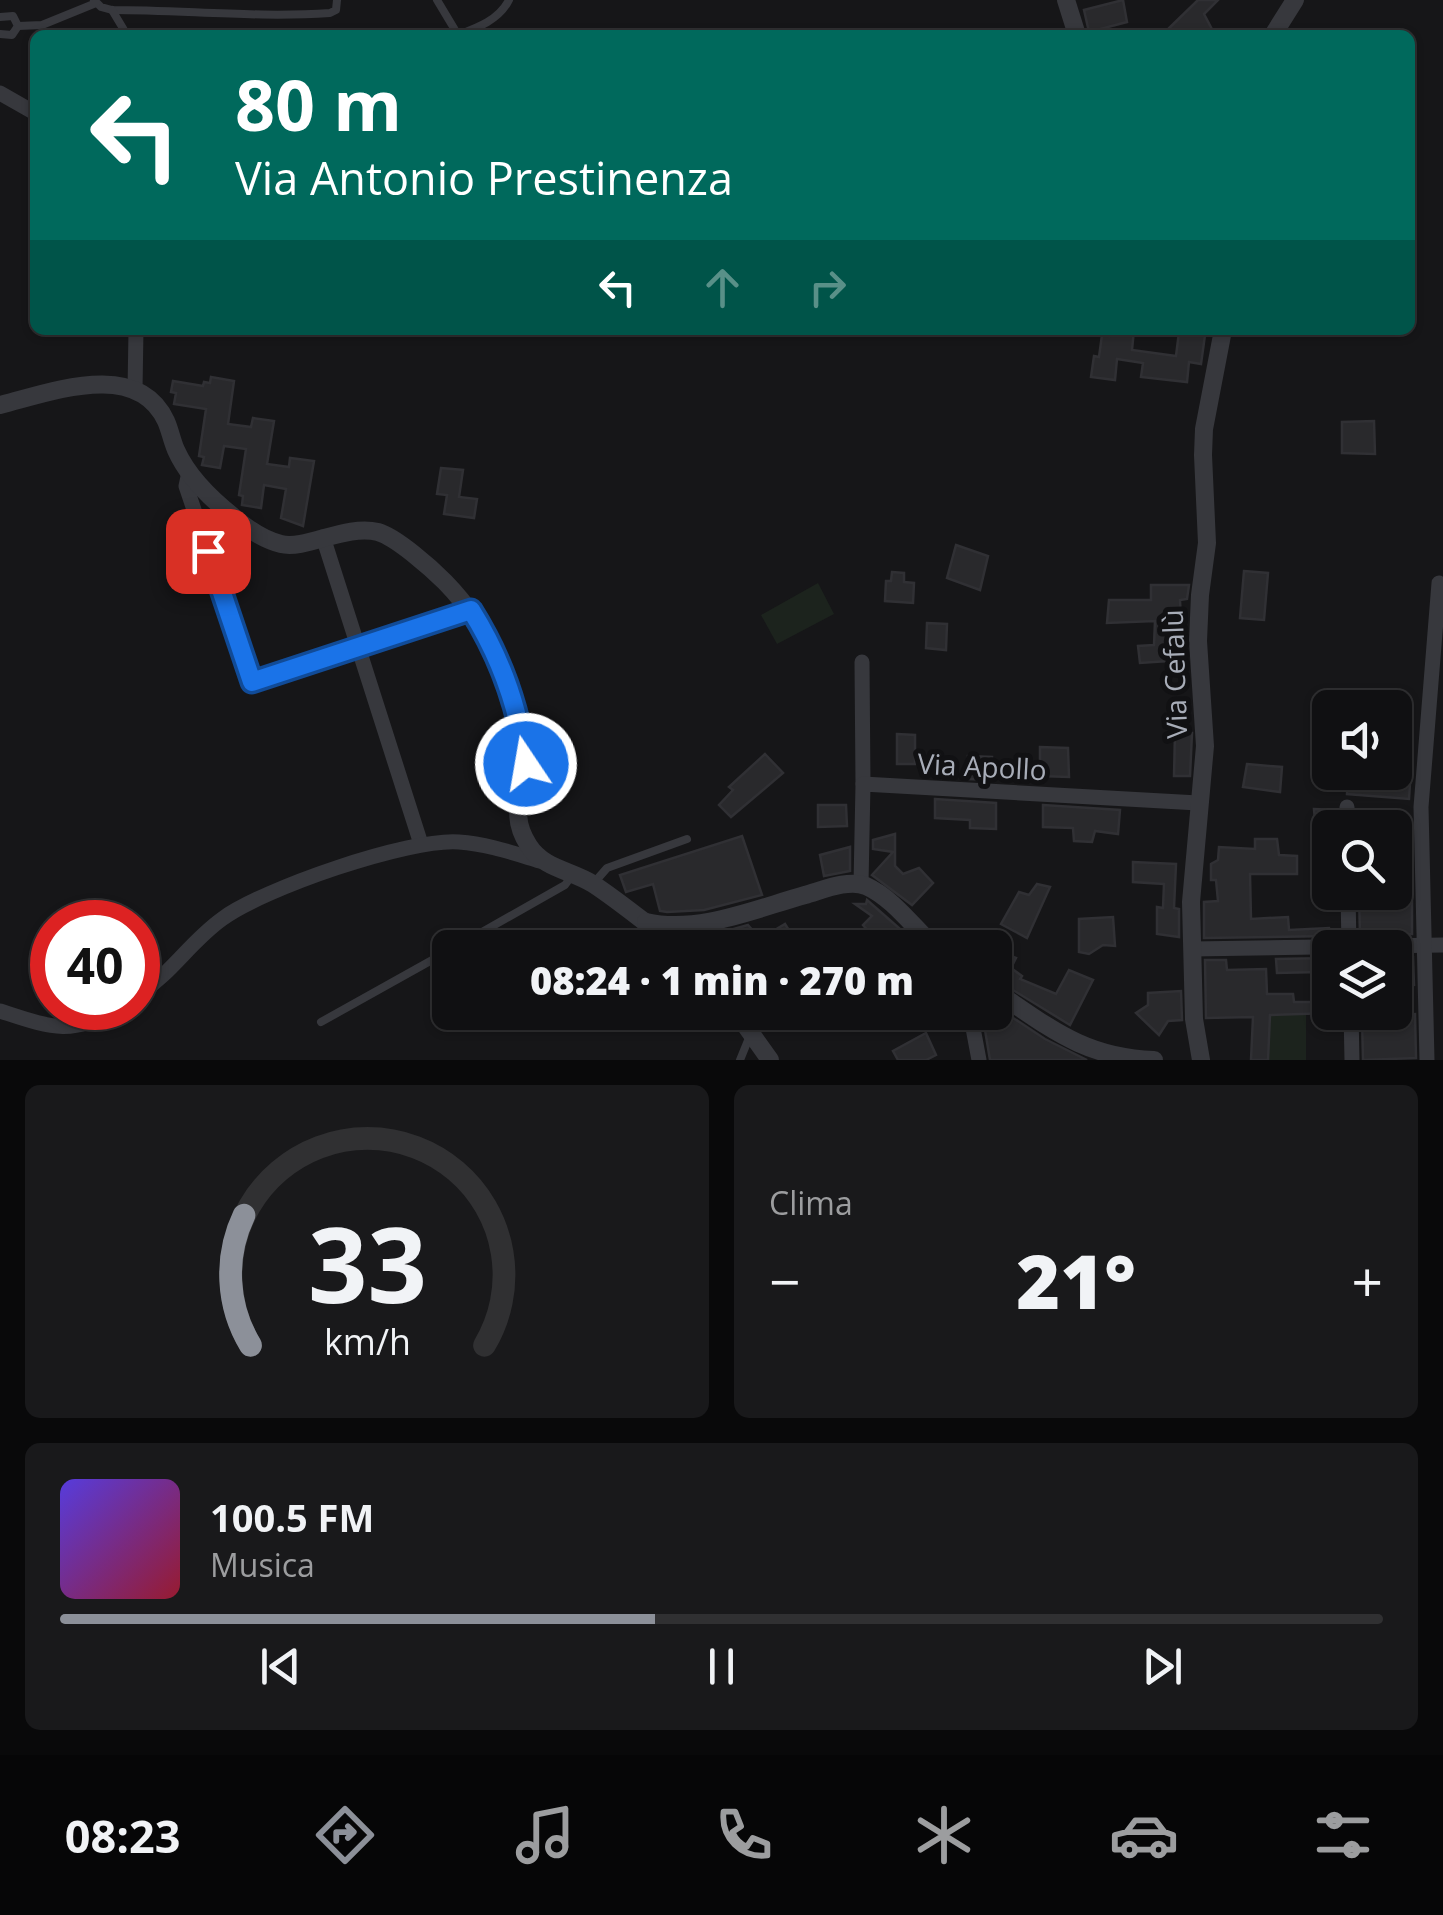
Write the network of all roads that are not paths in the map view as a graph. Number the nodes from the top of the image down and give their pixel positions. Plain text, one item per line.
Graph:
1 (305, 0) edge
2 (337, 0) edge
3 (437, 0) edge
4 (509, 0) edge
5 (1066, 0) edge
6 (1294, 0) edge
7 (95, 2) edge
8 (112, 10) junction
9 (304, 15) junction
10 (0, 16) edge
11 (18, 26) junction
12 (124, 30) edge
13 (455, 30) edge
14 (470, 30) edge
15 (1075, 30) edge
16 (1275, 30) edge
17 (0, 34) edge
18 (0, 94) edge
19 (30, 110) edge
20 (136, 335) edge
21 (1222, 335) edge
22 (135, 390) junction
23 (0, 404) edge
24 (189, 472) junction
25 (323, 537) junction
26 (1439, 583) dead end
27 (471, 610) junction
28 (358, 648) junction
29 (862, 662) dead end
30 (863, 784) junction
31 (1198, 803) junction
32 (1346, 806) dead end
33 (1346, 810) edge
34 (687, 839) dead end
35 (420, 844) junction
36 (540, 861) junction
37 (573, 874) junction
38 (593, 884) junction
39 (861, 884) junction
40 (642, 922) junction
41 (706, 923) junction
42 (484, 930) edge
43 (653, 930) edge
44 (695, 930) edge
45 (918, 930) edge
46 (1412, 945) edge
47 (1424, 945) junction
48 (1443, 945) edge
49 (1312, 947) edge
50 (1192, 949) junction
51 (432, 959) edge
52 (160, 978) edge
53 (1012, 1003) edge
54 (0, 1011) edge
55 (30, 1021) edge
56 (321, 1022) dead end
57 (748, 1030) edge
58 (973, 1030) edge
59 (1351, 1030) edge
60 (750, 1033) junction
61 (740, 1060) edge
62 (770, 1060) edge
63 (978, 1060) edge
64 (1154, 1060) edge
65 (1200, 1060) edge
66 (1352, 1060) edge
67 (1427, 1060) edge

1 - 9 lane
2 - 9 lane
3 - 13 lane
4 - 14 lane
5 - 15 street
6 - 16 street
7 - 8 lane
7 - 11 lane
8 - 9 lane
8 - 12 lane
10 - 11 lane
11 - 17 lane
18 - 19 street
20 - 22 street
21 - 31 street, Via Cefalù
22 - 23 street
22 - 24 street
24 - 25 street
24 - 28 street
25 - 27 street
25 - 28 street
26 - 47 street
27 - 28 street
27 - 36 street
28 - 35 street
29 - 30 street
30 - 31 street, Via Apollo
30 - 39 street
31 - 50 street, Via Cefalù
32 - 33 street
34 - 38 lane
35 - 36 street
35 - 52 street
36 - 37 street
37 - 38 street
37 - 42 lane
38 - 40 street
39 - 41 street
39 - 45 street
40 - 41 street
40 - 43 street
41 - 44 street
46 - 47 street
47 - 48 street
47 - 67 street
49 - 50 street
50 - 65 street, Via Cefalù
51 - 56 lane
53 - 64 street
54 - 55 street
57 - 60 street
58 - 63 street
59 - 66 street
60 - 61 lane
60 - 62 street

